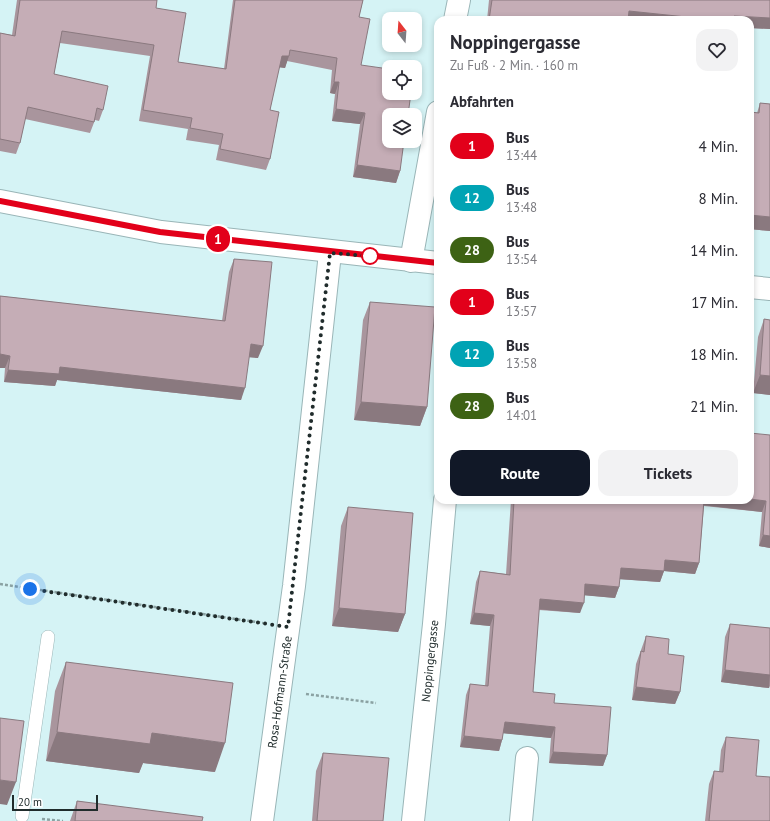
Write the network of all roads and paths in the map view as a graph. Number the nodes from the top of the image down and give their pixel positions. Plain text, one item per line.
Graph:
1 (459, 0) edge
2 (456, 16) edge
3 (434, 134) edge
4 (0, 201) edge
5 (330, 253) junction
6 (411, 261) junction
7 (434, 263) edge
8 (754, 288) edge
9 (770, 289) edge
10 (445, 504) edge
11 (0, 584) edge
12 (288, 627) junction
13 (48, 637) dead end
14 (280, 691) junction
15 (376, 702) dead end
16 (527, 758) dead end
17 (22, 816) dead end
18 (262, 821) edge
19 (413, 821) edge
20 (521, 821) edge

1 - 2 street
3 - 6 street
4 - 5 street
5 - 6 street
5 - 12 street, Rosa-Hofmann-Straße
6 - 7 street
8 - 9 street
10 - 19 street, Noppingergasse
11 - 12 path
12 - 14 street, Rosa-Hofmann-Straße
13 - 17 lane
14 - 15 path
14 - 18 street, Rosa-Hofmann-Straße
16 - 20 street

